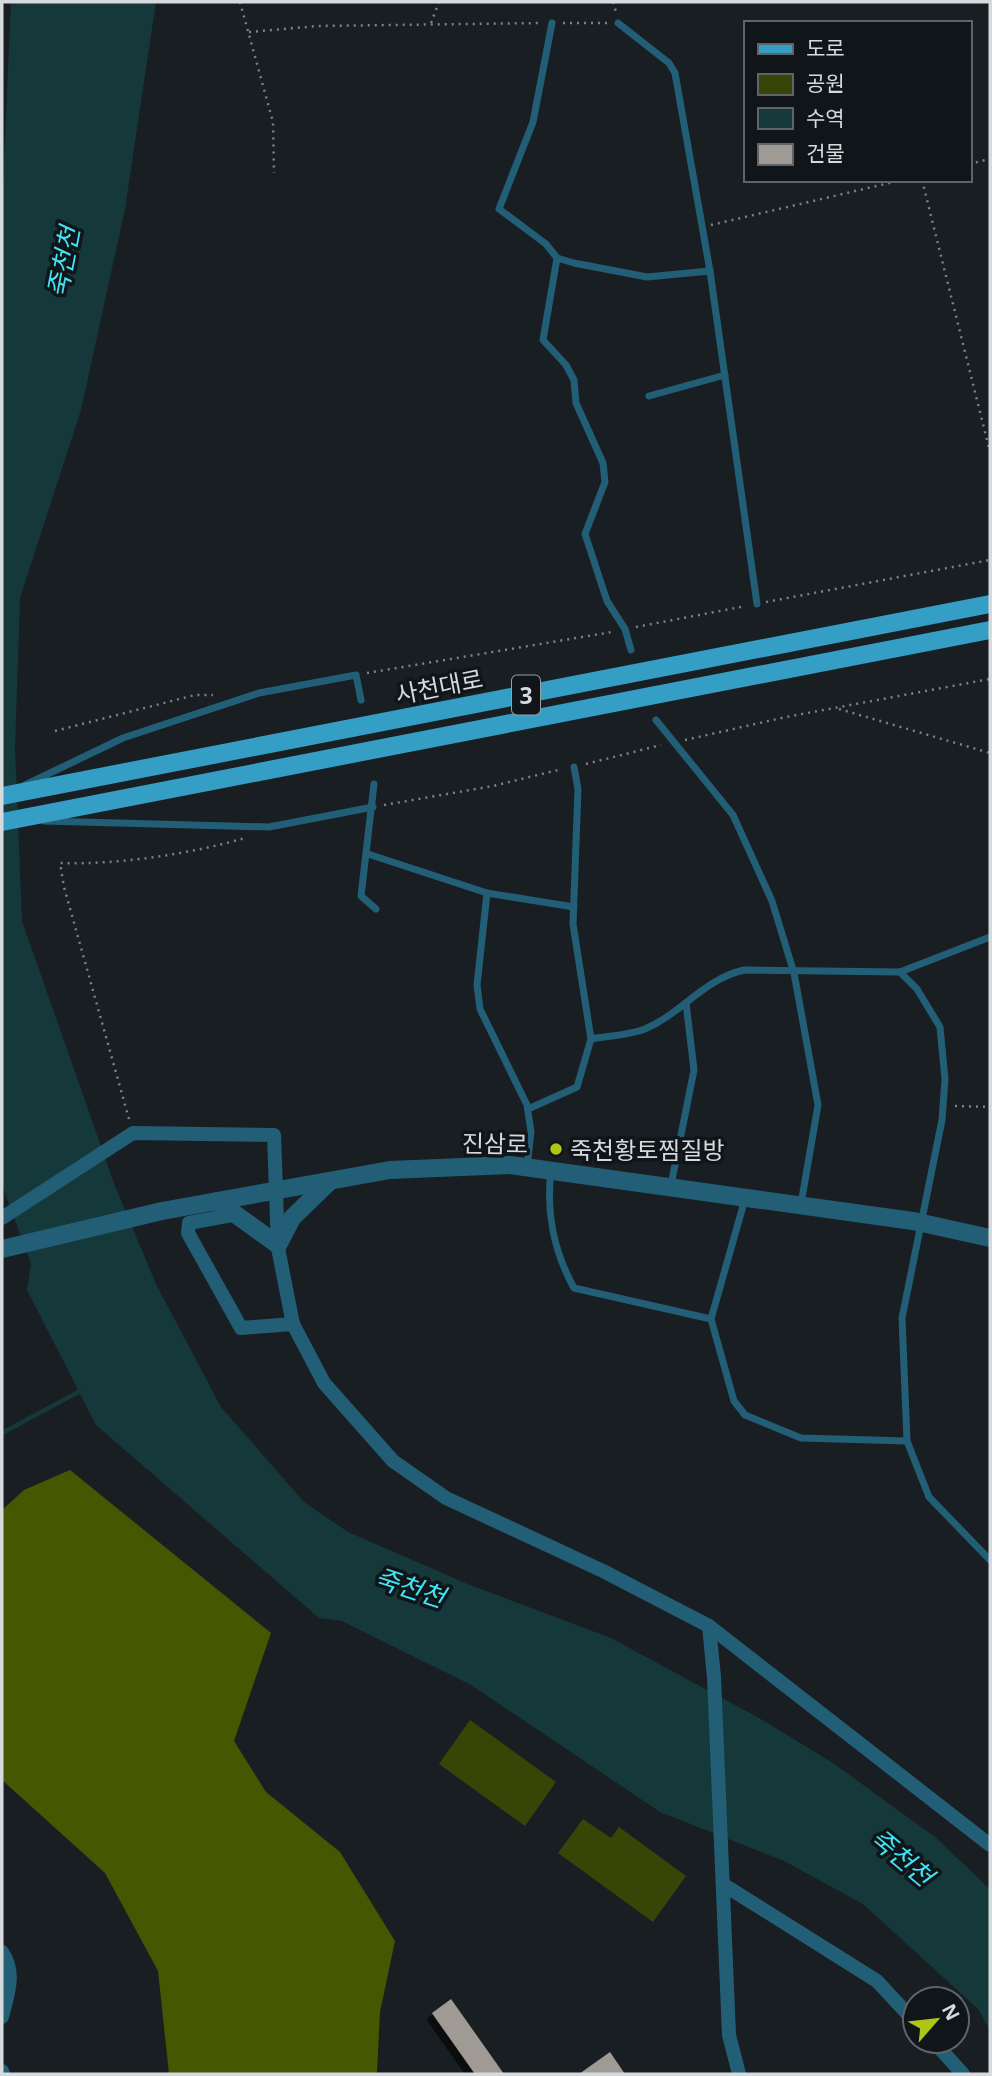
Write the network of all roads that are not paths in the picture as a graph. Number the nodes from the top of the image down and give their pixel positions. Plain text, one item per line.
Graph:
1 (552, 23) road end
2 (618, 23) road end
3 (557, 258) junction
4 (710, 271) junction
5 (726, 375) junction
6 (649, 396) dead end
7 (757, 604) road end
8 (990, 604) edge
9 (990, 630) edge
10 (631, 650) dead end
11 (361, 700) dead end
12 (656, 720) dead end
13 (574, 767) dead end
14 (374, 784) dead end
15 (3, 795) edge
16 (373, 807) junction
17 (7, 821) edge
18 (368, 854) junction
19 (487, 893) junction
20 (574, 907) junction
21 (376, 909) dead end
22 (990, 937) edge
23 (900, 972) junction
24 (794, 973) junction
25 (687, 1003) junction
26 (591, 1039) junction
27 (528, 1109) junction
28 (527, 1167) junction
29 (552, 1170) junction
30 (332, 1180) junction
31 (671, 1185) junction
32 (278, 1189) junction
33 (746, 1196) junction
34 (217, 1201) junction
35 (801, 1204) junction
36 (237, 1214) junction
37 (4, 1217) edge
38 (921, 1222) junction
39 (990, 1238) edge
40 (278, 1245) junction
41 (6, 1248) edge
42 (711, 1319) junction
43 (293, 1324) junction
44 (907, 1441) junction
45 (990, 1560) edge
46 (709, 1626) junction
47 (990, 1846) edge
48 (724, 1885) junction
49 (2, 1952) edge
50 (901, 2007) edge
51 (2, 2017) edge
52 (946, 2055) edge
53 (739, 2074) edge
54 (964, 2074) edge

1 - 3 lane
2 - 4 lane
3 - 4 lane
3 - 10 lane
4 - 5 lane
5 - 6 lane
5 - 7 lane
8 - 15 main road, 사천대로 / 3
9 - 17 main road, 사천대로 / 3
11 - 15 lane
12 - 24 lane
13 - 20 lane
14 - 16 lane
16 - 17 lane
16 - 18 lane
18 - 19 lane
18 - 21 lane
19 - 20 lane
19 - 27 lane
20 - 26 lane
22 - 23 lane
23 - 24 lane
23 - 38 lane
24 - 25 lane
24 - 35 lane
25 - 26 lane
25 - 31 lane
26 - 27 lane
27 - 28 lane
28 - 29 street, 진삼로
28 - 30 street, 진삼로
29 - 31 street, 진삼로
29 - 42 lane
30 - 32 street, 진삼로
30 - 40 street
31 - 33 street, 진삼로
32 - 34 street, 진삼로
32 - 37 street
32 - 40 street
33 - 35 street, 진삼로
33 - 42 lane
34 - 36 street
34 - 41 street, 진삼로
35 - 38 street, 진삼로
36 - 40 street
36 - 43 street
38 - 39 street, 진삼로
38 - 44 lane
40 - 43 street
42 - 44 lane
43 - 46 street
44 - 45 lane
46 - 47 street
46 - 48 street
48 - 50 street
48 - 53 street
49 - 51 street
52 - 54 street

